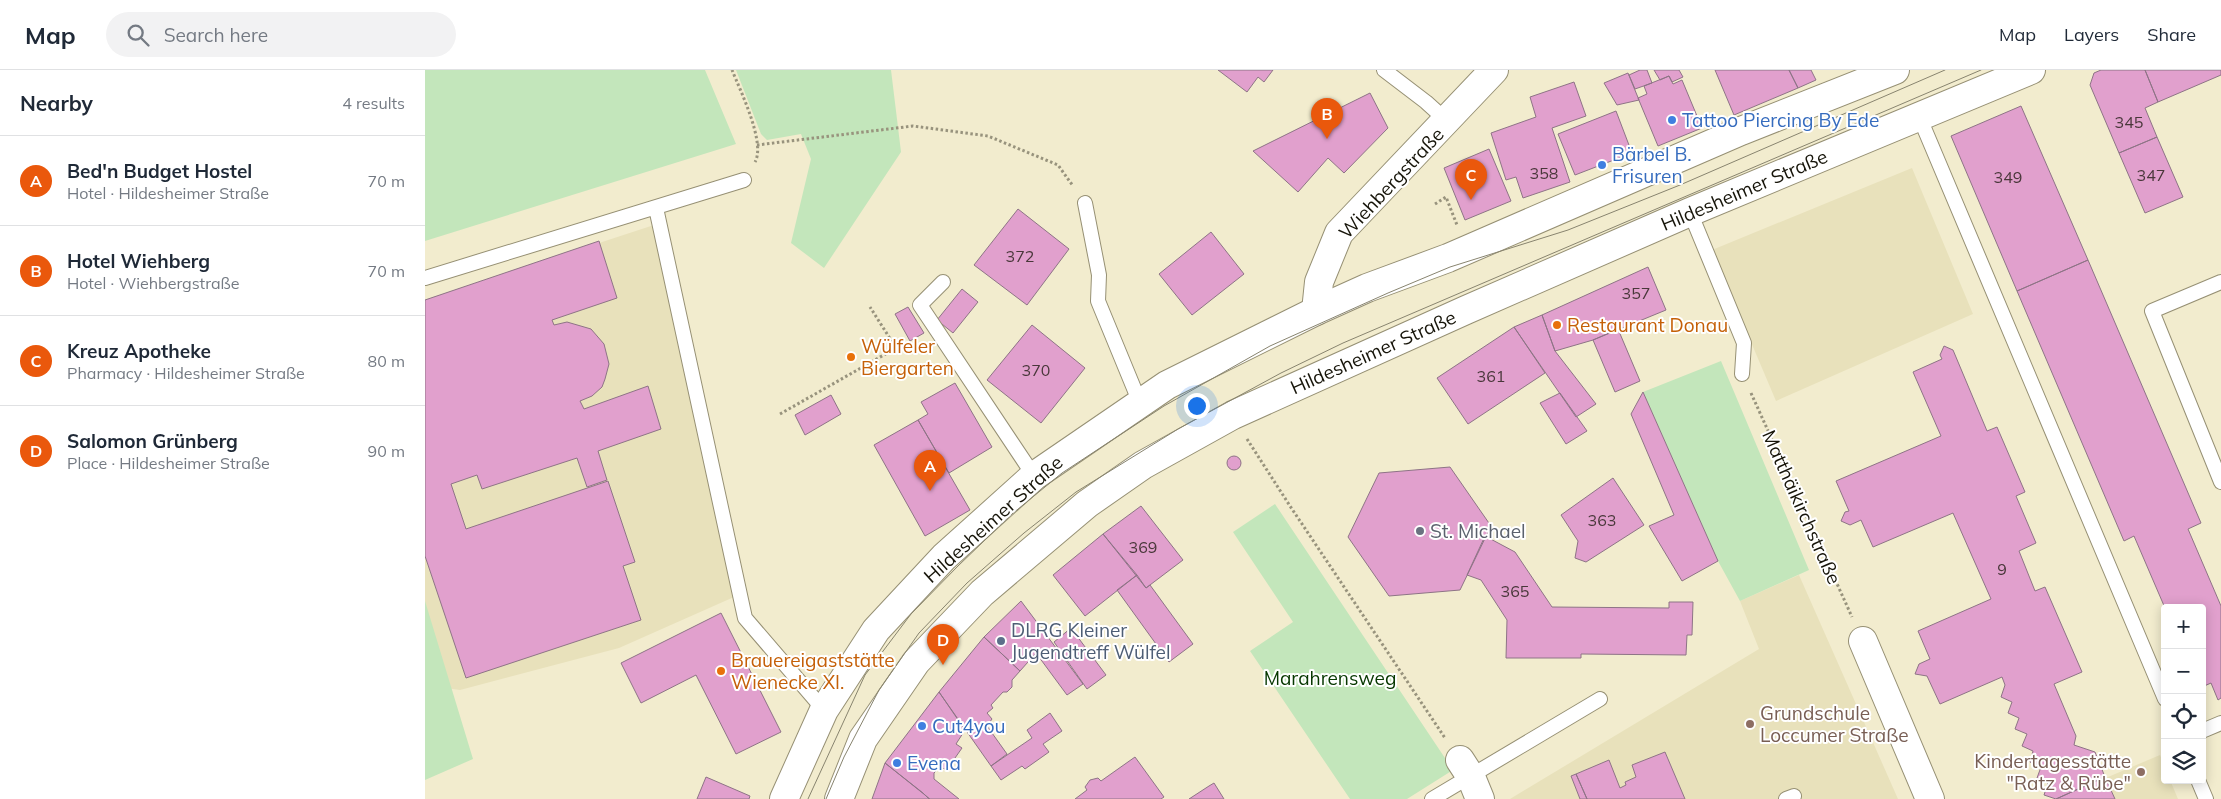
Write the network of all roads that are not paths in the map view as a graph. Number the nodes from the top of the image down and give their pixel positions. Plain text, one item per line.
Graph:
1 (1384, 70) edge
2 (1494, 70) edge
3 (1895, 70) edge
4 (2031, 70) edge
5 (1919, 116) junction
6 (1447, 121) junction
7 (744, 180) road end
8 (1085, 203) road end
9 (657, 208) junction
10 (1690, 212) junction
11 (425, 278) edge
12 (943, 282) dead end
13 (2221, 282) edge
14 (1316, 311) junction
15 (1742, 374) road end
16 (1140, 403) junction
17 (1034, 476) junction
18 (2221, 482) edge
19 (1863, 641) road end
20 (2163, 694) edge
21 (1600, 699) dead end
22 (824, 710) junction
23 (2221, 723) edge
24 (2206, 729) edge
25 (1470, 779) edge
26 (2200, 784) edge
27 (784, 799) edge
28 (839, 799) edge
29 (1432, 799) edge
30 (1930, 799) edge
31 (2206, 799) edge

1 - 6 lane
2 - 6 main road, Wiehbergstraße
3 - 14 main road, Hildesheimer Straße
4 - 5 main road, Hildesheimer Straße
5 - 10 main road, Hildesheimer Straße
5 - 20 lane
6 - 14 main road, Wiehbergstraße
7 - 9 lane
8 - 16 lane
9 - 11 lane
9 - 22 lane
10 - 15 lane
10 - 28 main road, Hildesheimer Straße
12 - 17 lane
13 - 18 lane
14 - 16 main road, Hildesheimer Straße
16 - 17 main road, Hildesheimer Straße
17 - 22 main road, Hildesheimer Straße
19 - 30 main road
21 - 25 lane
22 - 27 main road, Hildesheimer Straße
23 - 24 lane
25 - 29 lane
26 - 31 lane

